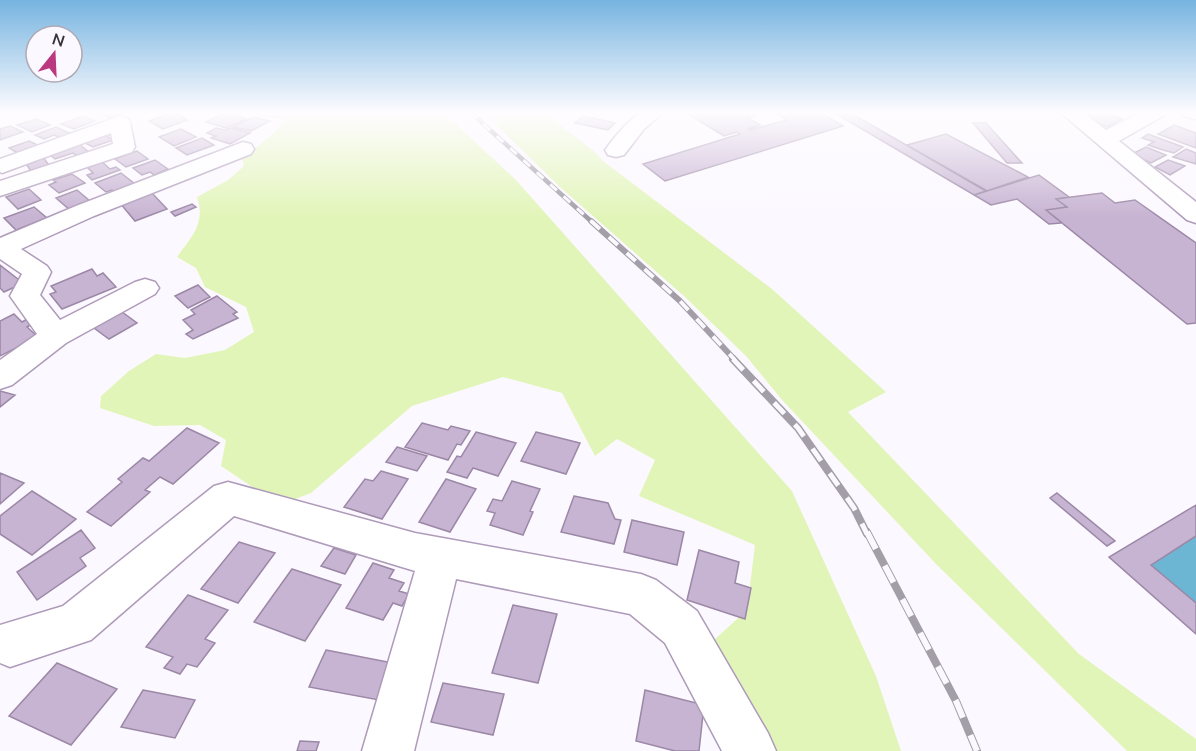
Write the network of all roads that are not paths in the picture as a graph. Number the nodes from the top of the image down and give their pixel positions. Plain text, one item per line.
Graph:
1 (58, 147) edge
2 (124, 147) edge
3 (619, 147) edge
4 (1113, 147) edge
5 (243, 149) dead end
6 (616, 150) dead end
7 (1, 170) edge
8 (0, 189) edge
9 (1196, 215) edge
10 (1, 248) edge
11 (145, 288) dead end
12 (55, 336) junction
13 (0, 377) edge
14 (440, 557) junction
15 (3, 641) edge
16 (388, 751) edge
17 (750, 751) edge

1 - 7 street
2 - 8 street
3 - 6 street
4 - 9 street
5 - 10 street
10 - 12 street
11 - 12 street
12 - 13 street
14 - 15 street
14 - 16 street
14 - 17 street

